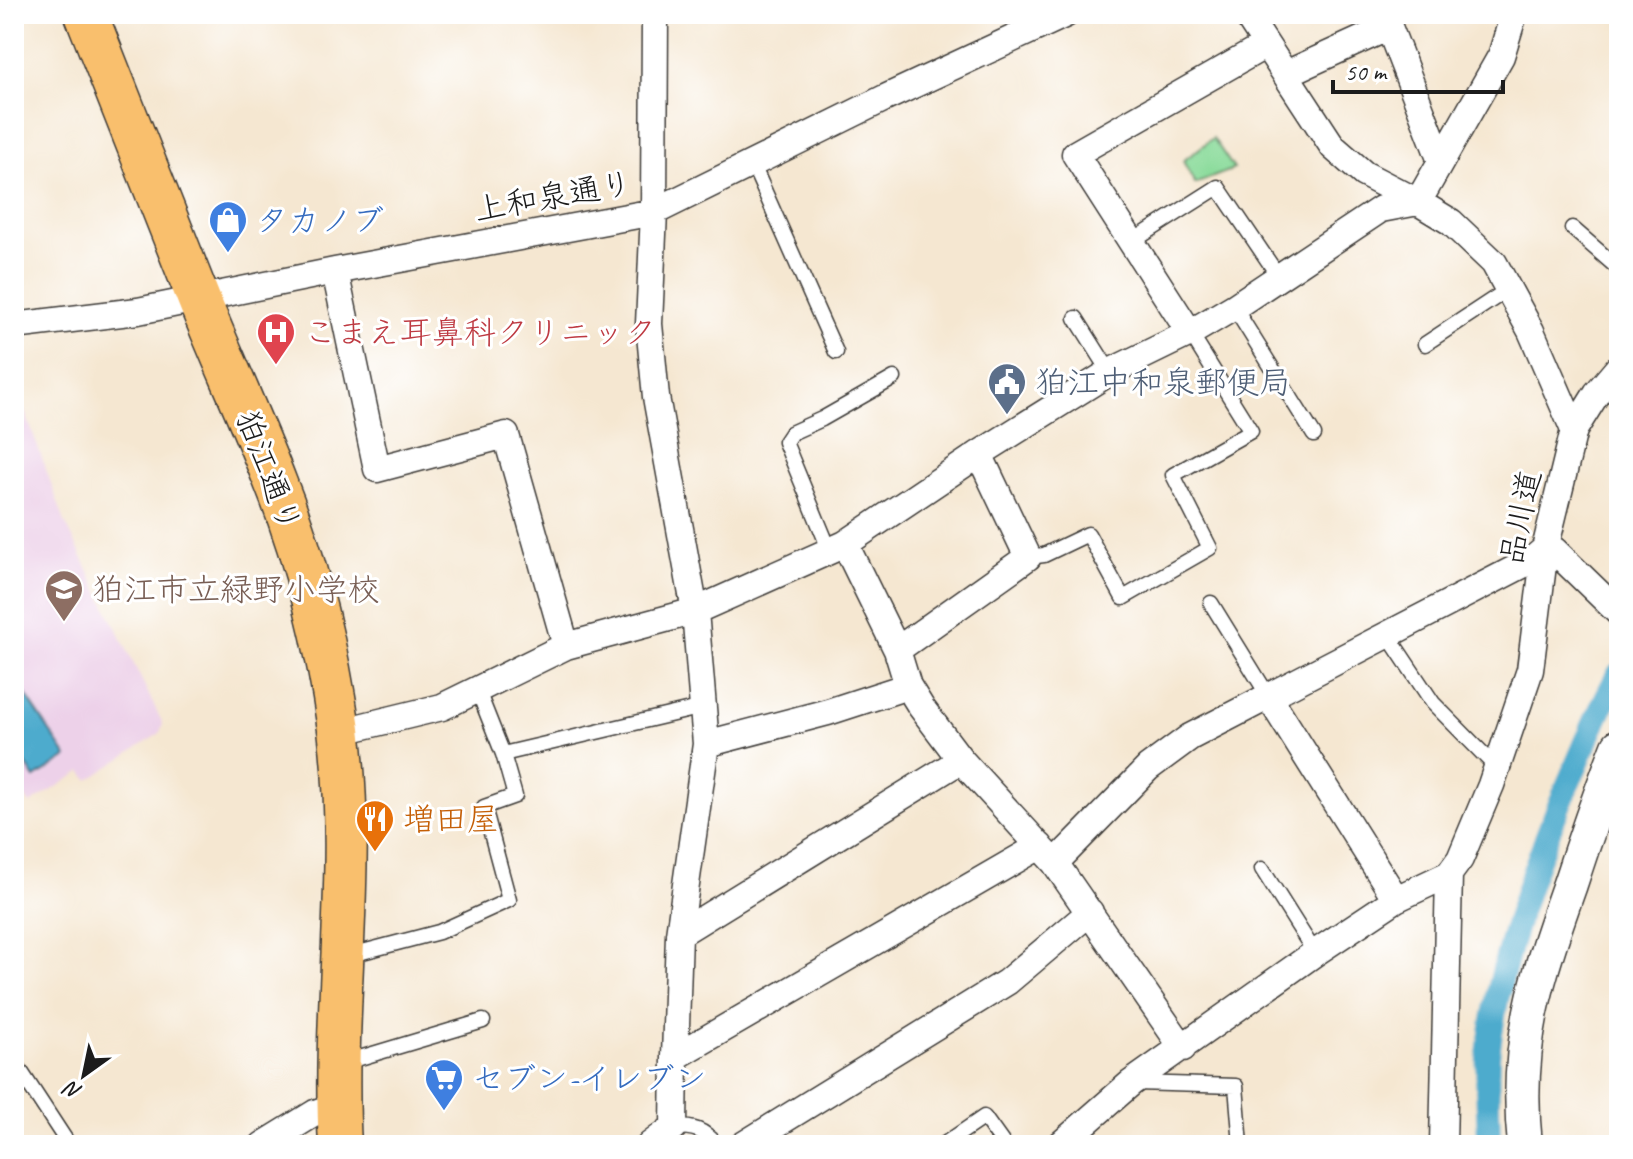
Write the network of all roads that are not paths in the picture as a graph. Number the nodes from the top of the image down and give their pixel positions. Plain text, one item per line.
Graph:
1 (86, 14) edge
2 (655, 14) edge
3 (1066, 14) edge
4 (1246, 14) edge
5 (1514, 14) edge
6 (1266, 45) junction
7 (1286, 74) junction
8 (1441, 161) junction
9 (753, 165) junction
10 (1418, 202) junction
11 (654, 212) junction
12 (1572, 228) dead end
13 (1133, 241) junction
14 (1619, 269) edge
15 (335, 271) junction
16 (1279, 277) junction
17 (1510, 288) junction
18 (199, 300) junction
19 (1234, 307) junction
20 (1076, 318) dead end
21 (14, 326) edge
22 (1190, 333) junction
23 (1425, 344) dead end
24 (836, 352) dead end
25 (1619, 367) edge
26 (1110, 372) junction
27 (894, 378) dead end
28 (1574, 430) junction
29 (1314, 435) dead end
30 (979, 454) junction
31 (837, 548) junction
32 (1545, 549) junction
33 (1028, 557) junction
34 (1211, 603) dead end
35 (695, 611) junction
36 (1619, 613) edge
37 (1387, 634) junction
38 (566, 646) junction
39 (897, 650) junction
40 (908, 686) junction
41 (478, 691) junction
42 (1269, 697) junction
43 (703, 707) junction
44 (339, 732) junction
45 (706, 744) junction
46 (1619, 746) edge
47 (503, 754) junction
48 (961, 760) junction
49 (1497, 768) junction
50 (1047, 855) junction
51 (1262, 869) dead end
52 (1449, 874) junction
53 (1396, 899) junction
54 (1090, 912) junction
55 (679, 934) junction
56 (1315, 953) junction
57 (343, 957) junction
58 (483, 1021) dead end
59 (1183, 1048) junction
60 (675, 1057) junction
61 (14, 1061) edge
62 (1131, 1083) junction
63 (339, 1105) edge
64 (674, 1127) junction
65 (69, 1145) edge
66 (263, 1145) edge
67 (650, 1145) edge
68 (717, 1145) edge
69 (743, 1145) edge
70 (943, 1145) edge
71 (1004, 1145) edge
72 (1060, 1145) edge
73 (1241, 1145) edge
74 (1443, 1145) edge
75 (1525, 1145) edge

1 - 18 main road, 狛江通り
2 - 11 street
3 - 9 street, 上和泉通り
4 - 6 street
5 - 8 street
6 - 7 street
6 - 13 street
7 - 8 street
7 - 10 street
8 - 10 street
9 - 11 street, 上和泉通り
9 - 24 lane
10 - 16 street
10 - 17 street
11 - 15 street, 上和泉通り
11 - 35 street
12 - 14 lane
13 - 16 lane
13 - 22 street
15 - 18 street, 上和泉通り
15 - 38 street
16 - 19 street
17 - 23 lane
17 - 28 street
18 - 21 street, 上和泉通り
18 - 44 main road, 狛江通り
19 - 22 street
19 - 29 lane
20 - 26 lane
22 - 26 street
22 - 33 lane
25 - 28 street, 品川道
26 - 30 street
27 - 31 lane
28 - 32 street, 品川道
30 - 31 street
30 - 33 street
31 - 35 street
31 - 39 street
32 - 36 street
32 - 37 street
32 - 49 street, 品川道
33 - 39 street
34 - 42 lane
35 - 38 street
35 - 43 street
37 - 42 street
37 - 49 lane
38 - 41 street
39 - 40 street
40 - 45 street
40 - 48 street
41 - 44 street
41 - 47 lane
42 - 50 street
42 - 53 street
43 - 45 street
43 - 47 lane
44 - 57 main road, 狛江通り
45 - 55 street
46 - 75 street
47 - 57 lane
48 - 50 street
48 - 55 street
49 - 52 street, 品川道
50 - 54 street
50 - 60 street
51 - 56 lane
52 - 53 street
52 - 74 street, 品川道
53 - 56 street
54 - 59 street
54 - 69 street
55 - 60 street
56 - 59 street
57 - 63 main road, 狛江通り
58 - 63 lane
59 - 62 street
60 - 64 street
61 - 65 lane
62 - 72 street
62 - 73 lane
63 - 66 street
64 - 67 street
64 - 68 lane
70 - 71 lane

